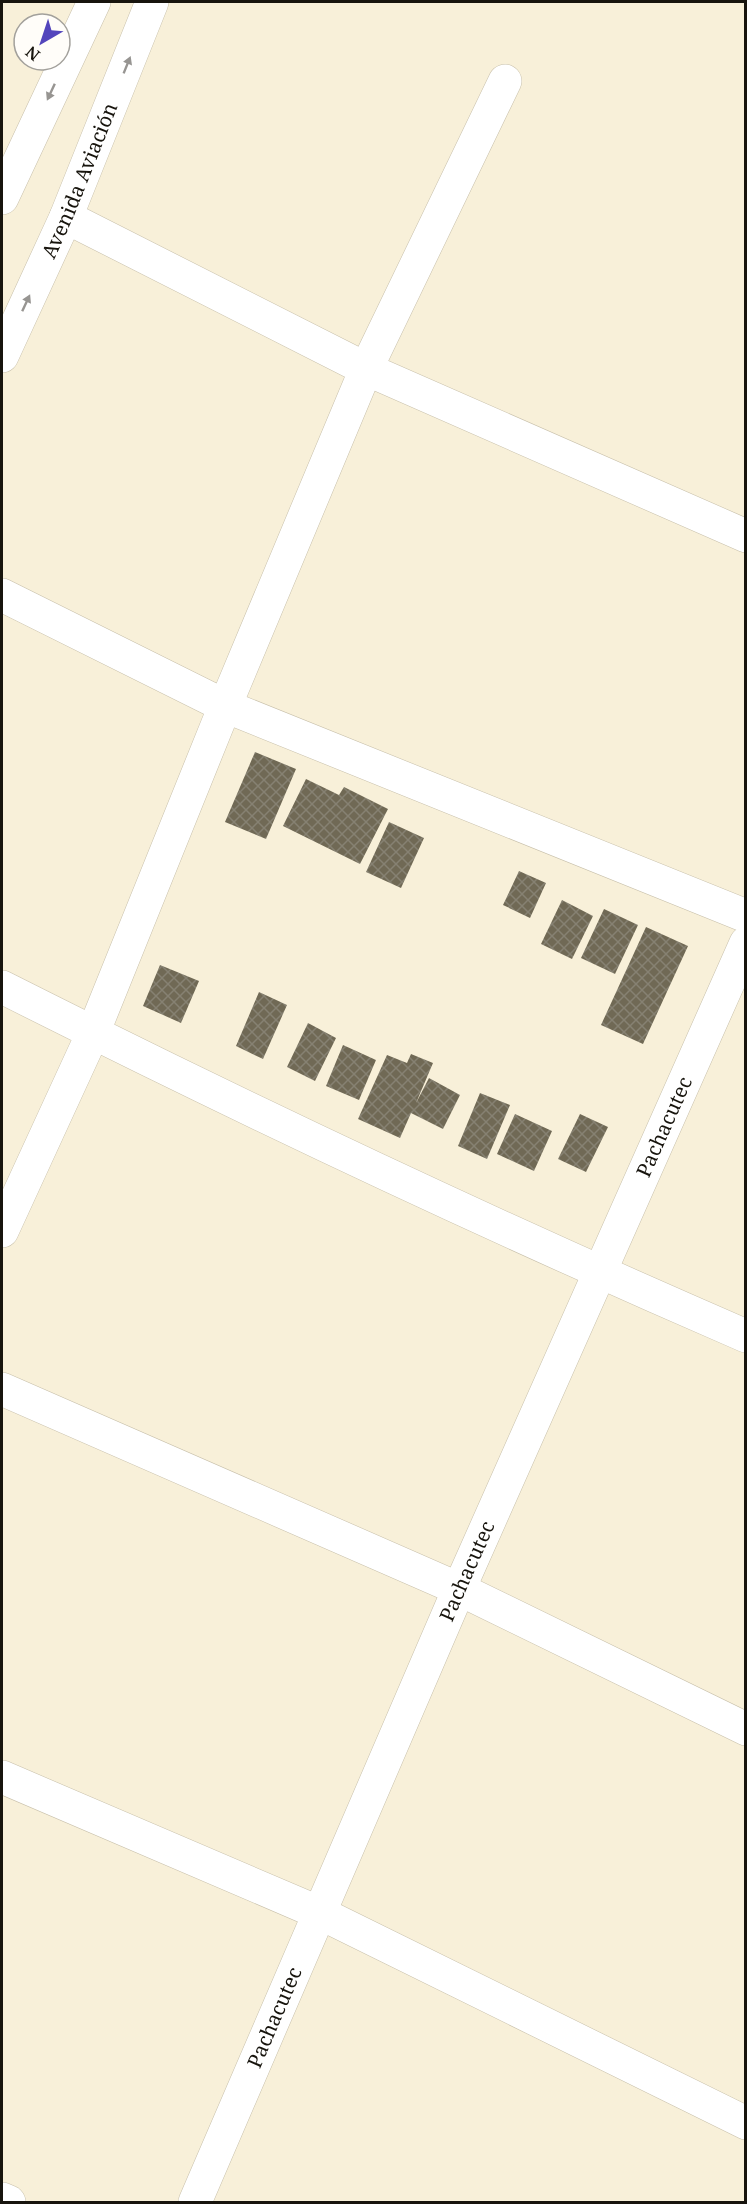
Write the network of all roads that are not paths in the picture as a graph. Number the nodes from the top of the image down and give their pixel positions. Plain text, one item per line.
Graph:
1 (94, 2) edge
2 (152, 2) edge
3 (505, 81) dead end
4 (3, 192) edge
5 (66, 217) junction
6 (2, 356) edge
7 (366, 369) junction
8 (746, 536) edge
9 (2, 595) edge
10 (225, 706) junction
11 (746, 916) edge
12 (746, 943) edge
13 (2, 987) edge
14 (93, 1033) junction
15 (2, 1231) edge
16 (599, 1272) junction
17 (746, 1336) edge
18 (2, 1389) edge
19 (459, 1589) junction
20 (746, 1729) edge
21 (2, 1777) edge
22 (321, 1914) junction
23 (746, 2123) edge
24 (2, 2199) edge
25 (9, 2202) edge
26 (195, 2202) edge

1 -> 4 street
5 -> 2 street, Avenida Aviación
3 - 7 street
6 -> 5 street, Avenida Aviación
5 - 7 street
7 - 8 street
7 - 10 street
9 - 10 street
10 - 11 street
10 - 14 street
12 - 16 street, Pachacutec
13 - 14 street
14 - 15 street
14 - 16 street
16 - 17 street
16 - 19 street, Pachacutec
18 - 19 street
19 - 20 street
19 - 22 street, Pachacutec
21 - 22 street
22 - 23 street
22 - 26 street, Pachacutec
24 - 25 street

